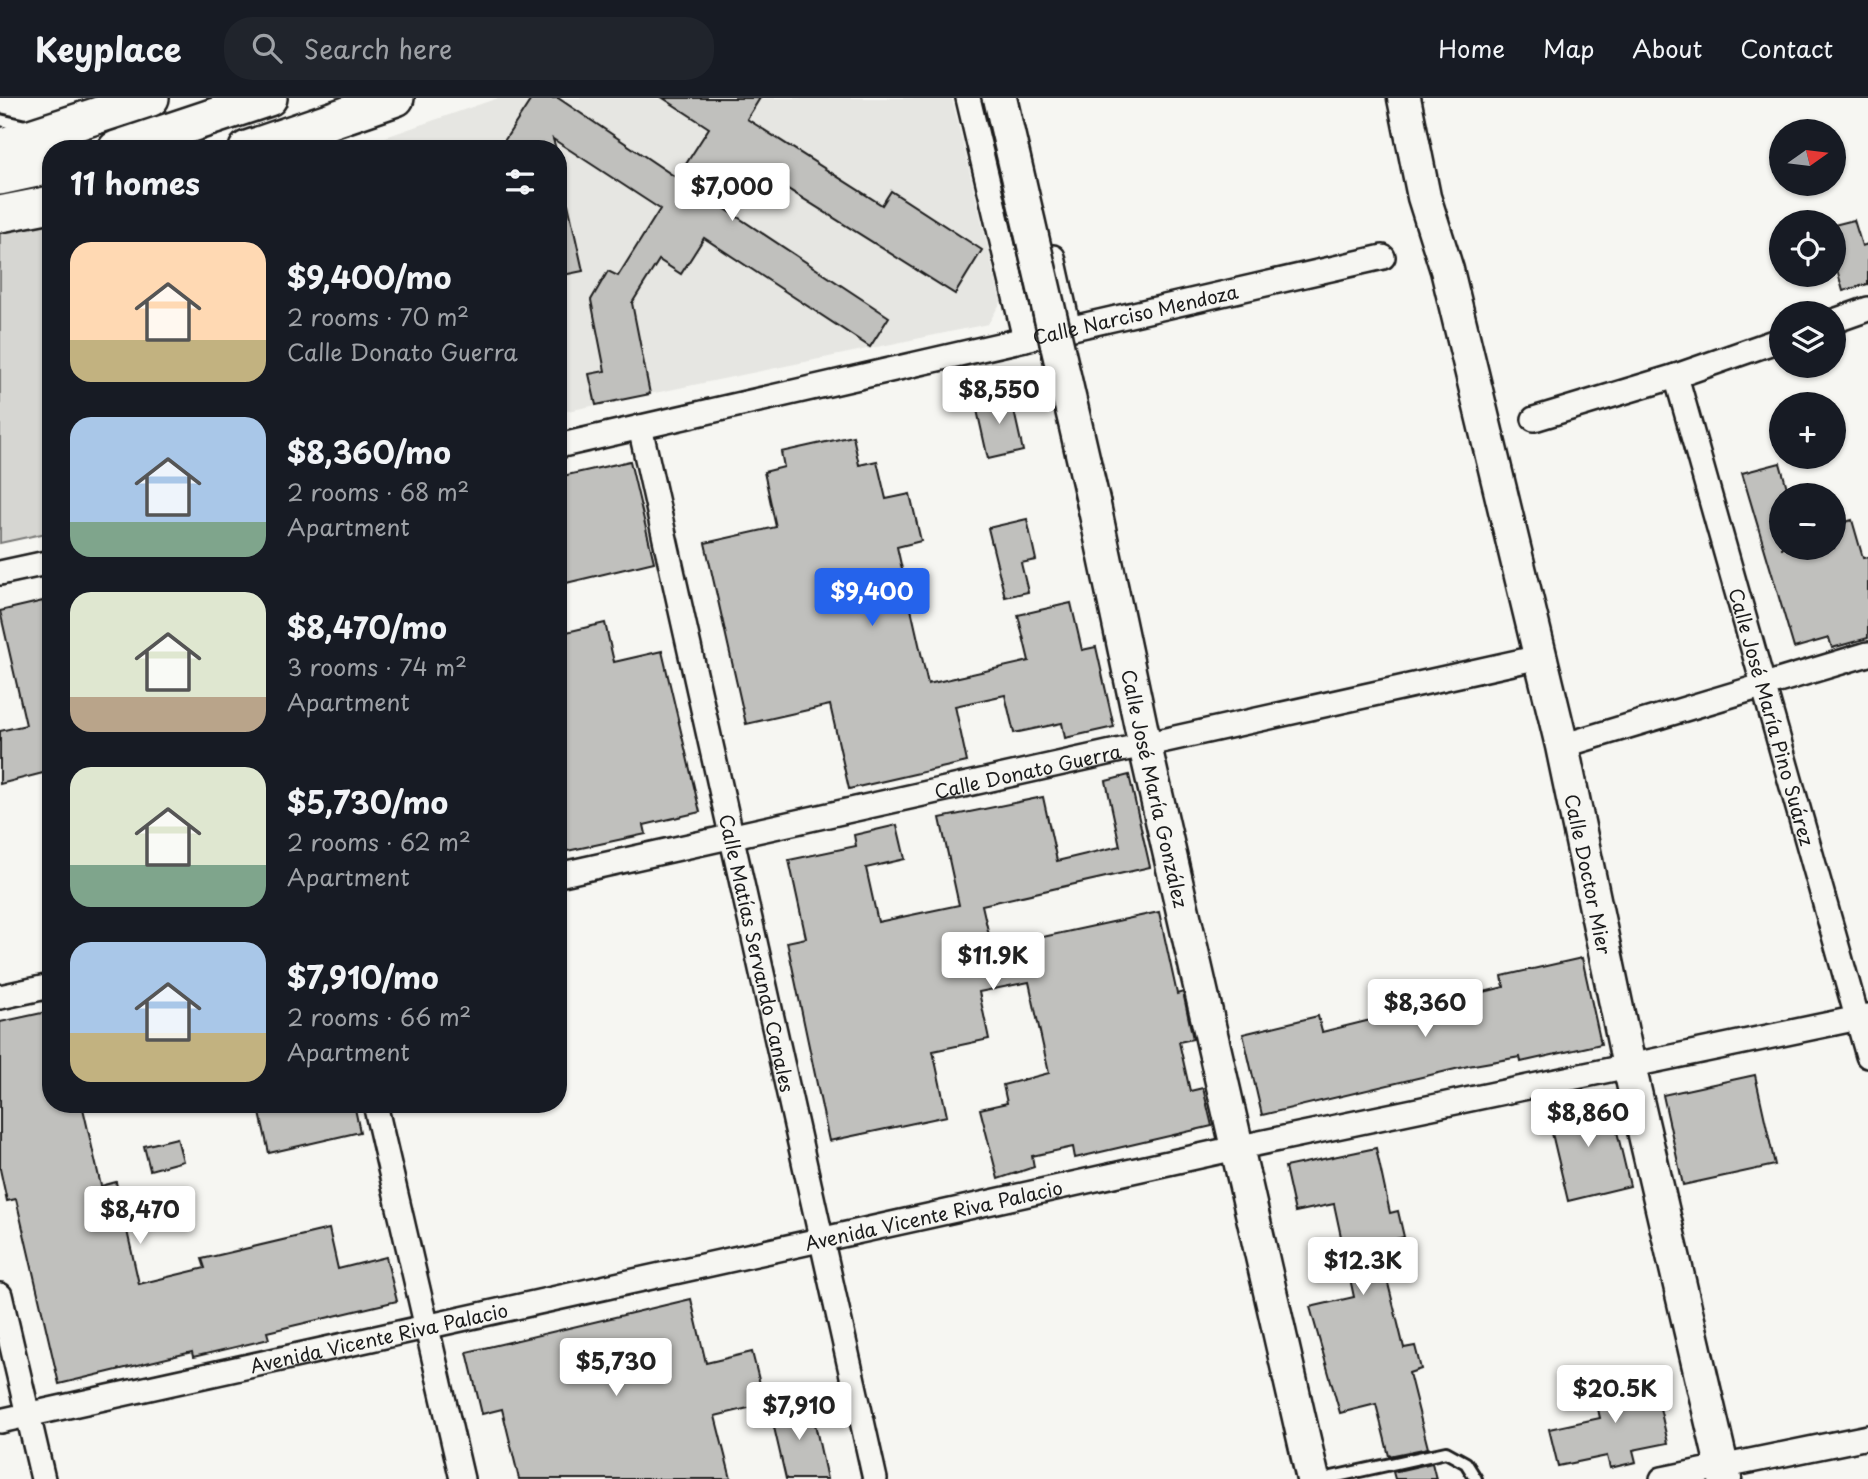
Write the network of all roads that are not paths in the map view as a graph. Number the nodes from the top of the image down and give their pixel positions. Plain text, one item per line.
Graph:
1 (151, 98) edge
2 (269, 98) edge
3 (396, 98) edge
4 (968, 98) edge
5 (1000, 98) edge
6 (1016, 98) edge
7 (1404, 98) edge
8 (1420, 98) edge
9 (0, 120) edge
10 (47, 131) junction
11 (162, 140) edge
12 (273, 140) edge
13 (0, 147) edge
14 (42, 168) edge
15 (0, 177) edge
16 (42, 206) edge
17 (0, 214) edge
18 (1383, 257) dead end
19 (1447, 270) junction
20 (1868, 309) edge
21 (1846, 317) edge
22 (1069, 329) junction
23 (1025, 339) junction
24 (1769, 344) edge
25 (1676, 376) junction
26 (1535, 419) dead end
27 (640, 427) junction
28 (567, 444) edge
29 (42, 564) edge
30 (0, 573) edge
31 (1868, 654) edge
32 (1540, 657) junction
33 (1763, 683) junction
34 (1145, 746) junction
35 (1562, 746) junction
36 (732, 836) junction
37 (567, 873) edge
38 (42, 988) edge
39 (0, 997) edge
40 (1863, 1017) edge
41 (1868, 1056) edge
42 (1629, 1066) junction
43 (377, 1113) edge
44 (1236, 1148) junction
45 (822, 1239) junction
46 (0, 1296) edge
47 (427, 1327) junction
48 (28, 1415) junction
49 (0, 1421) edge
50 (1868, 1437) edge
51 (1723, 1473) edge
52 (43, 1479) edge
53 (462, 1479) edge
54 (875, 1479) edge
55 (1314, 1479) edge
56 (1324, 1479) edge
57 (1476, 1479) edge
58 (1662, 1479) edge

1 - 10 main road
2 - 11 main road
3 - 12 main road
4 - 23 street
5 - 34 main road, Calle José María González, bridge
6 - 22 street
7 - 19 main road, Calle Doctor Mier
8 - 19 main road, Calle Doctor Mier
9 - 10 lane
10 - 13 main road
14 - 15 main road
16 - 17 main road
18 - 22 street, Calle Narciso Mendoza
19 - 32 main road, Calle Doctor Mier
20 - 21 street
22 - 23 street, Calle Narciso Mendoza
23 - 27 street, Calle Narciso Mendoza
24 - 25 street
25 - 26 street
25 - 33 street, Calle José María Pino Suárez
27 - 28 street, Calle Narciso Mendoza
27 - 36 street, Calle Matías Servando Canales
29 - 30 street
31 - 33 street
32 - 34 street, Calle Donato Guerra
32 - 35 main road, Calle Doctor Mier
33 - 35 street
33 - 40 street, Calle José María Pino Suárez
34 - 36 street, Calle Donato Guerra
34 - 44 main road, Calle José María González
35 - 42 main road, Calle Doctor Mier
36 - 37 street, Calle Donato Guerra
36 - 45 street, Calle Matías Servando Canales
38 - 39 street
40 - 41 street, Calle José María Pino Suárez
40 - 42 street, Avenida Vicente Riva Palacio
42 - 44 street, Avenida Vicente Riva Palacio
42 - 51 main road, Calle Doctor Mier
43 - 47 street
44 - 45 street, Avenida Vicente Riva Palacio
44 - 55 main road, Calle José María González
45 - 47 street, Avenida Vicente Riva Palacio
45 - 54 street, Calle Matías Servando Canales
46 - 48 street
47 - 48 street, Avenida Vicente Riva Palacio
47 - 53 street
48 - 49 street, Avenida Vicente Riva Palacio
48 - 52 street
50 - 51 street
51 - 58 street
56 - 57 lane

